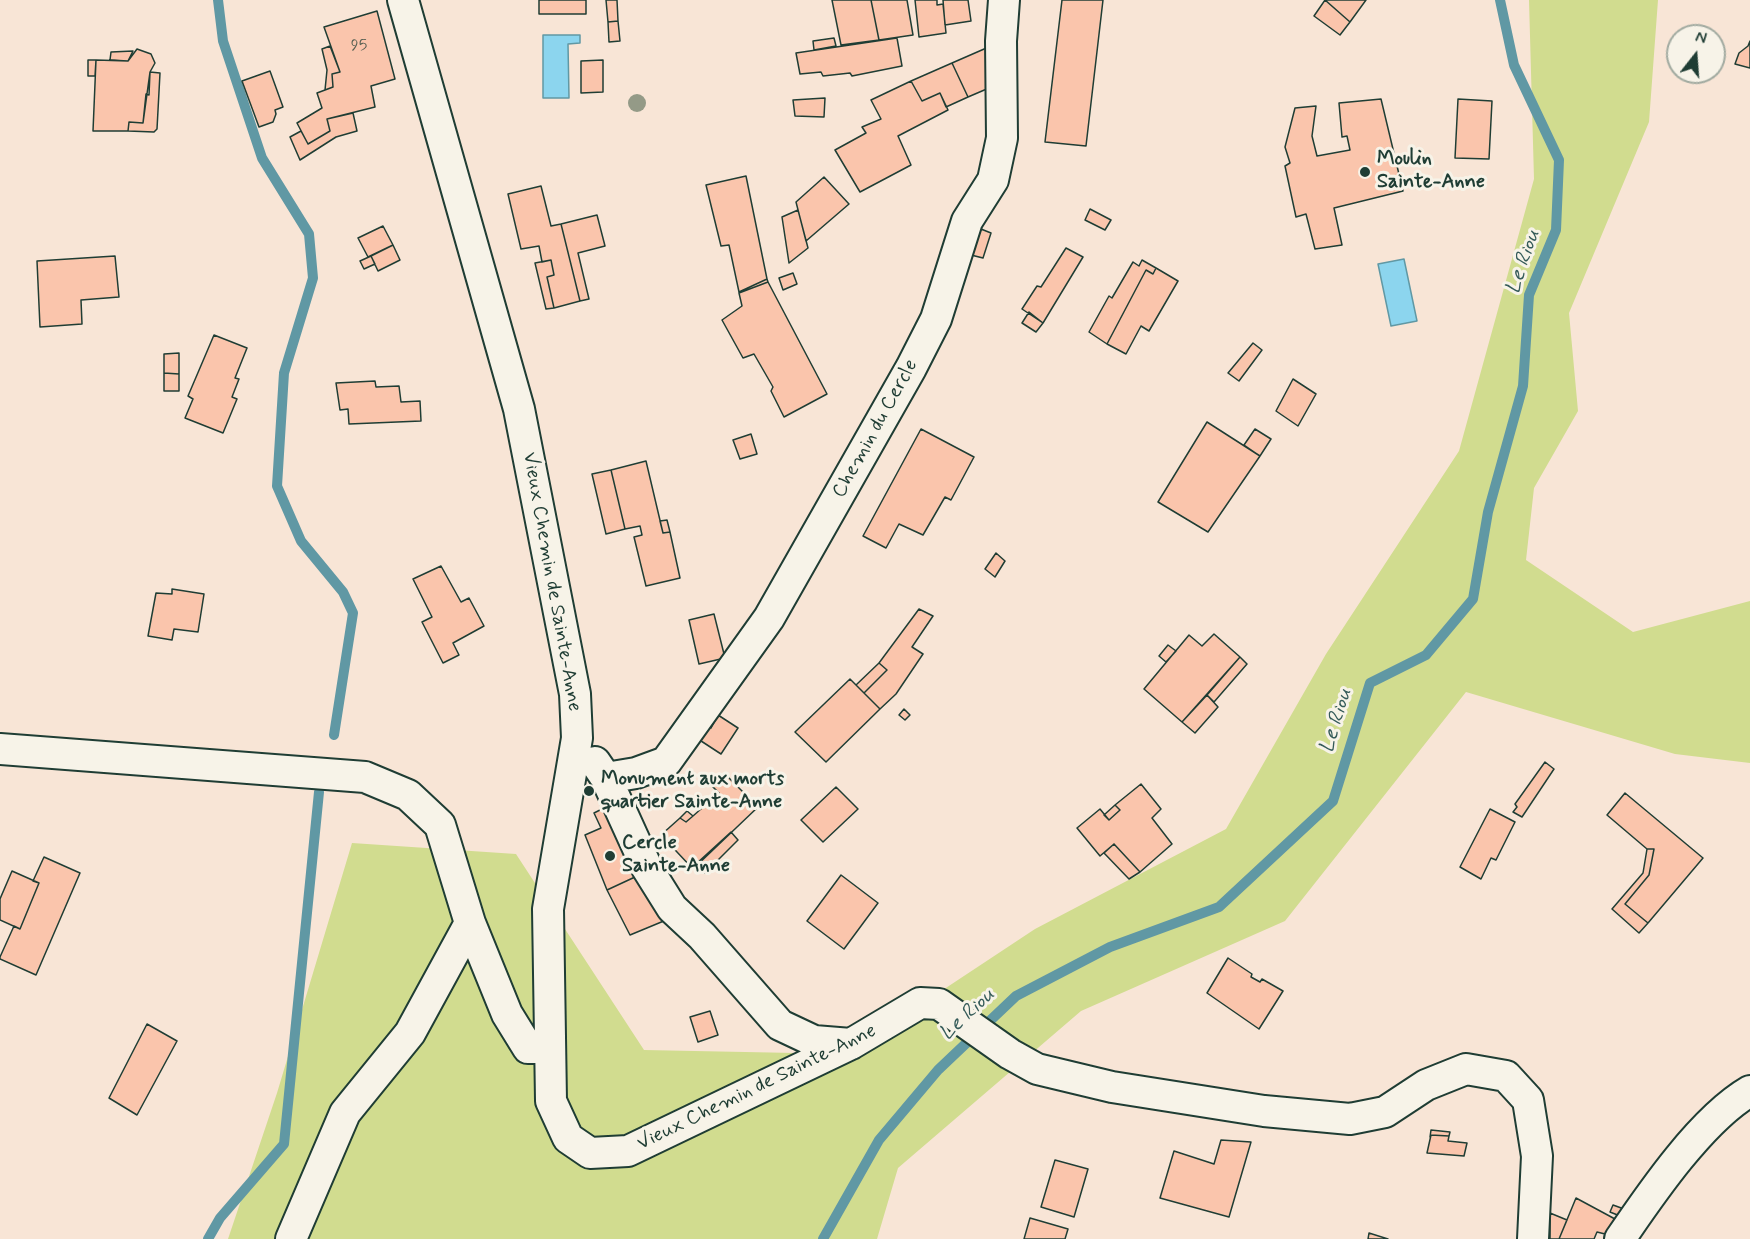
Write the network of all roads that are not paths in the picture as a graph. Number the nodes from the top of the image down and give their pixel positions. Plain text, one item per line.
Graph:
1 (403, 0) edge
2 (1004, 0) edge
3 (578, 738) junction
4 (0, 749) edge
5 (606, 778) junction
6 (470, 922) junction
7 (851, 1044) junction
8 (550, 1048) junction
9 (1750, 1091) edge
10 (291, 1239) edge
11 (1533, 1239) edge
12 (1620, 1239) edge

1 - 3 street, Vieux Chemin de Sainte-Anne
2 - 5 street, Chemin du Cercle
3 - 5 street
3 - 8 street, Vieux Chemin de Sainte-Anne
4 - 6 street
5 - 7 street
6 - 8 street
6 - 10 street
7 - 8 street, Vieux Chemin de Sainte-Anne
7 - 11 street, Vieux Chemin de Sainte-Anne
9 - 12 street

